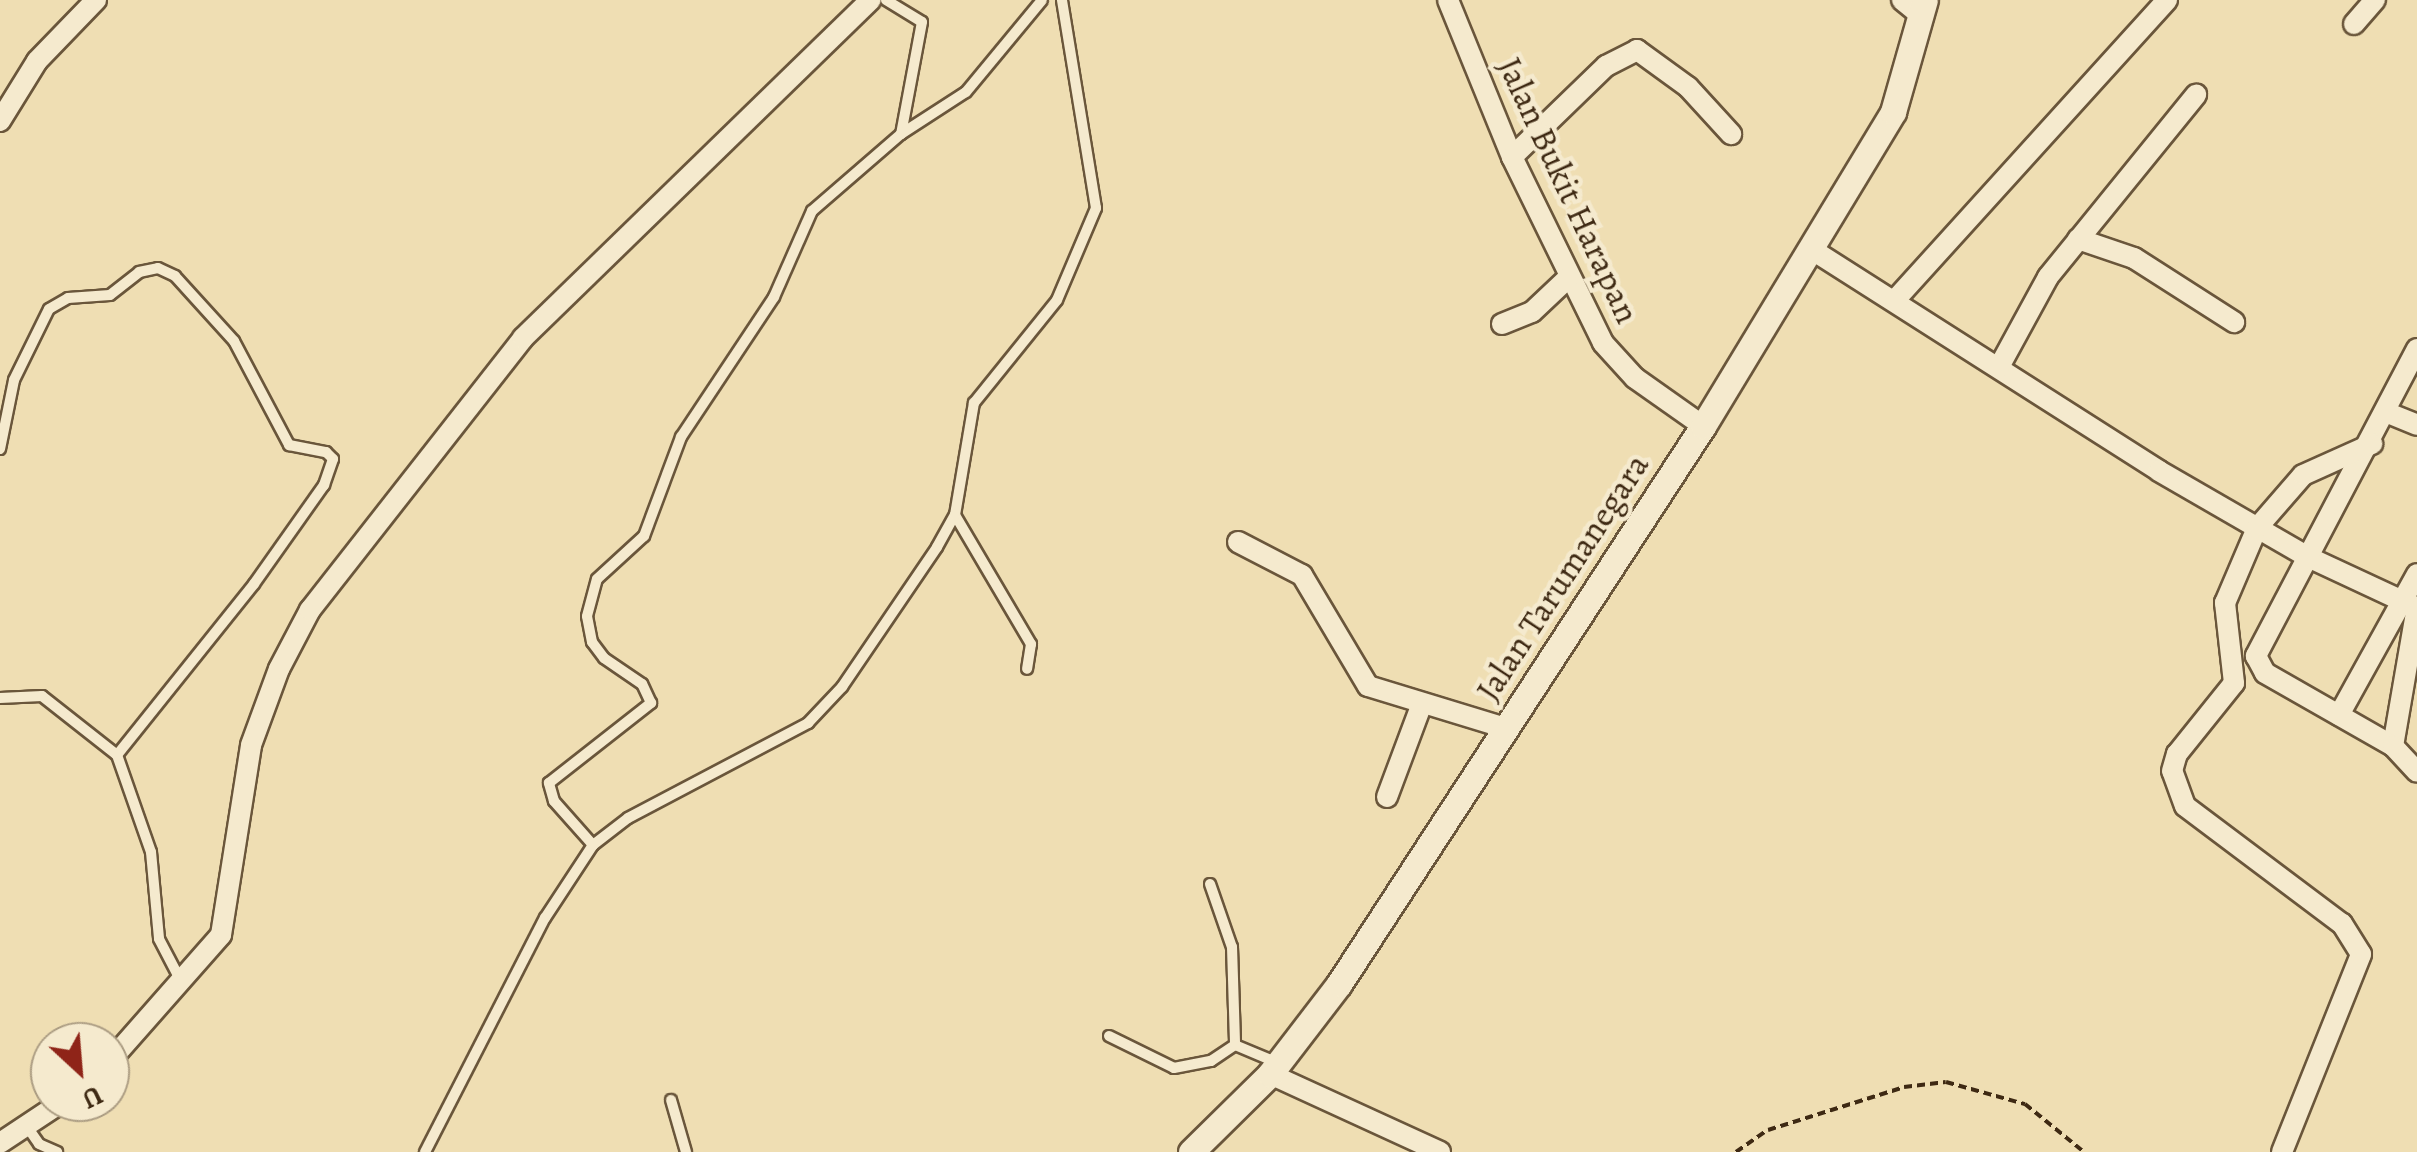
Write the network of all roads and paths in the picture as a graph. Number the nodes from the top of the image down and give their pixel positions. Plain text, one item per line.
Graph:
1 (96, 0) edge
2 (871, 0) edge
3 (886, 0) edge
4 (1042, 0) edge
5 (1062, 0) edge
6 (1448, 0) edge
7 (2167, 0) edge
8 (2375, 0) edge
9 (1915, 5) edge
10 (2354, 24) dead end
11 (2196, 95) dead end
12 (0, 121) edge
13 (901, 134) junction
14 (1730, 134) dead end
15 (1512, 157) junction
16 (2078, 239) junction
17 (1812, 249) junction
18 (1569, 277) junction
19 (1895, 300) junction
20 (2234, 322) dead end
21 (1502, 324) dead end
22 (2417, 349) edge
23 (1999, 367) junction
24 (2388, 412) junction
25 (2417, 425) edge
26 (1703, 426) junction
27 (2372, 444) junction
28 (0, 449) edge
29 (955, 515) junction
30 (2257, 528) junction
31 (1238, 542) dead end
32 (2308, 558) junction
33 (2417, 574) edge
34 (2401, 601) junction
35 (1027, 669) dead end
36 (0, 698) edge
37 (1421, 706) junction
38 (2339, 714) junction
39 (1505, 728) junction
40 (2393, 746) junction
41 (118, 756) junction
42 (2417, 772) edge
43 (1387, 797) dead end
44 (593, 845) junction
45 (1210, 884) dead end
46 (183, 985) junction
47 (1109, 1036) dead end
48 (130, 1040) edge
49 (1235, 1045) junction
50 (1274, 1068) junction
51 (671, 1100) dead end
52 (36, 1122) edge
53 (28, 1128) junction
54 (0, 1143) edge
55 (57, 1152) edge
56 (425, 1152) edge
57 (686, 1152) edge
58 (1191, 1152) edge
59 (1440, 1152) edge
60 (1736, 1152) edge
61 (2084, 1152) edge
62 (2282, 1152) edge

1 - 12 street
2 - 46 street
3 - 13 lane
4 - 13 lane
5 - 29 lane
6 - 15 street, Jalan Bukit Harapan
7 - 19 street
8 - 10 street
9 - 17 street, Jalan Tarumanegara
11 - 16 street
13 - 44 lane
14 - 15 street
15 - 18 street, Jalan Bukit Harapan
16 - 20 street
16 - 23 street
17 - 19 street
17 - 26 street, Jalan Tarumanegara
18 - 21 street
18 - 26 street, Jalan Bukit Harapan
19 - 23 street
22 - 24 street
23 - 30 street
24 - 25 street
24 - 27 street
26 - 39 street, Jalan Tarumanegara
27 - 30 street
27 - 32 street
28 - 41 lane
29 - 35 lane
29 - 44 lane
30 - 32 street
30 - 62 street
31 - 37 street
32 - 34 street
32 - 38 street
33 - 34 street
34 - 38 street
34 - 40 street
36 - 41 lane
37 - 39 street
37 - 43 street
38 - 40 street
39 - 50 street, Jalan Tarumanegara
40 - 42 street
41 - 46 lane
44 - 56 lane
45 - 49 lane
46 - 48 street
47 - 49 lane
49 - 50 lane
50 - 58 street, Jalan Tarumanegara
50 - 59 street
51 - 57 lane
52 - 53 street
53 - 54 street
53 - 55 lane
60 - 61 path

